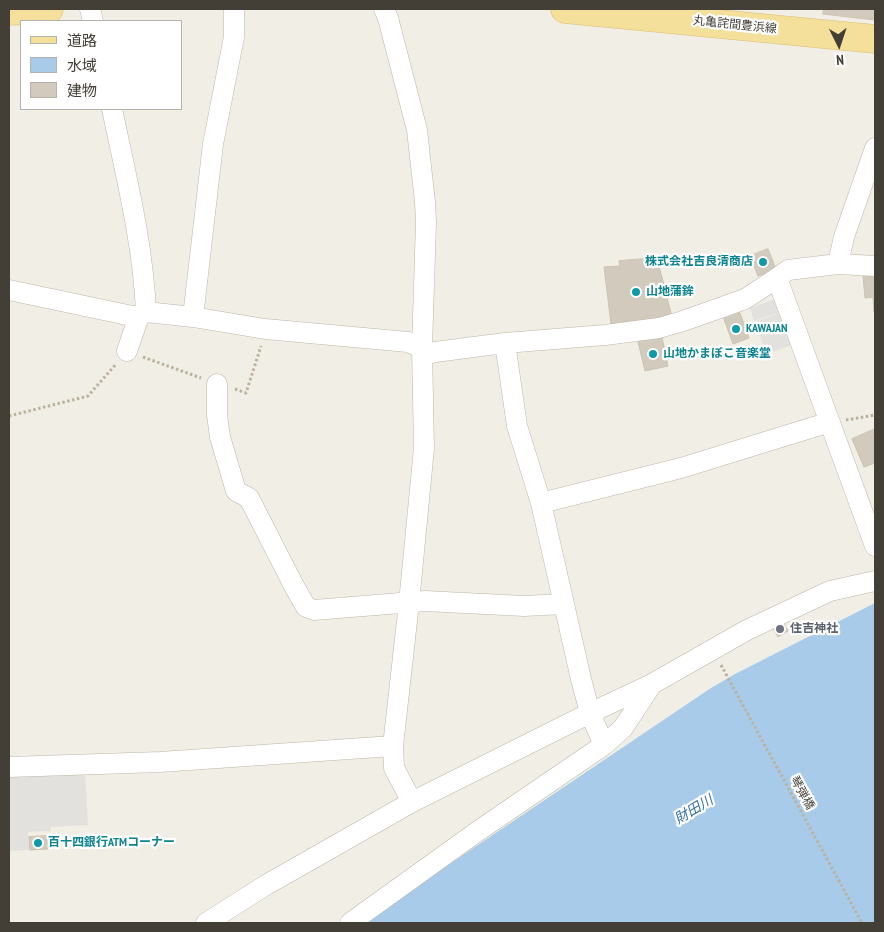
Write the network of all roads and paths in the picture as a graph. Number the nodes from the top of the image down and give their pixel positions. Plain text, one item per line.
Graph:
1 (49, 9) edge
2 (234, 9) edge
3 (384, 9) edge
4 (565, 9) edge
5 (9, 11) edge
6 (875, 39) edge
7 (112, 110) edge
8 (875, 148) edge
9 (838, 264) junction
10 (875, 266) edge
11 (777, 278) junction
12 (9, 290) edge
13 (143, 314) junction
14 (193, 318) junction
15 (505, 343) junction
16 (127, 351) joint
17 (423, 352) junction
18 (217, 384) dead end
19 (875, 415) edge
20 (9, 416) edge
21 (830, 422) junction
22 (541, 503) junction
23 (875, 546) edge
24 (875, 581) edge
25 (409, 603) junction
26 (564, 604) junction
27 (726, 672) dead end
28 (652, 684) junction
29 (590, 713) junction
30 (604, 745) junction
31 (392, 746) junction
32 (9, 767) edge
33 (412, 802) junction
34 (206, 923) edge
35 (350, 923) edge
36 (862, 923) edge

1 - 5 main road
2 - 14 street
3 - 17 street
4 - 6 main road, 丸亀詫間豊浜線
7 - 13 street
8 - 9 street
9 - 10 street
9 - 11 street
11 - 15 street
11 - 21 street
12 - 13 street
13 - 14 street
13 - 16 street
14 - 17 street
15 - 17 street
15 - 22 street
16 - 20 path
17 - 25 street
18 - 25 street
19 - 21 path
21 - 22 street
21 - 23 street
22 - 26 street
24 - 28 street
25 - 26 street
25 - 31 street
26 - 29 street
27 - 36 path, 琴弾橋
28 - 29 street
28 - 30 street
29 - 30 street
29 - 33 street
30 - 35 street
31 - 32 street
31 - 33 street
33 - 34 street

